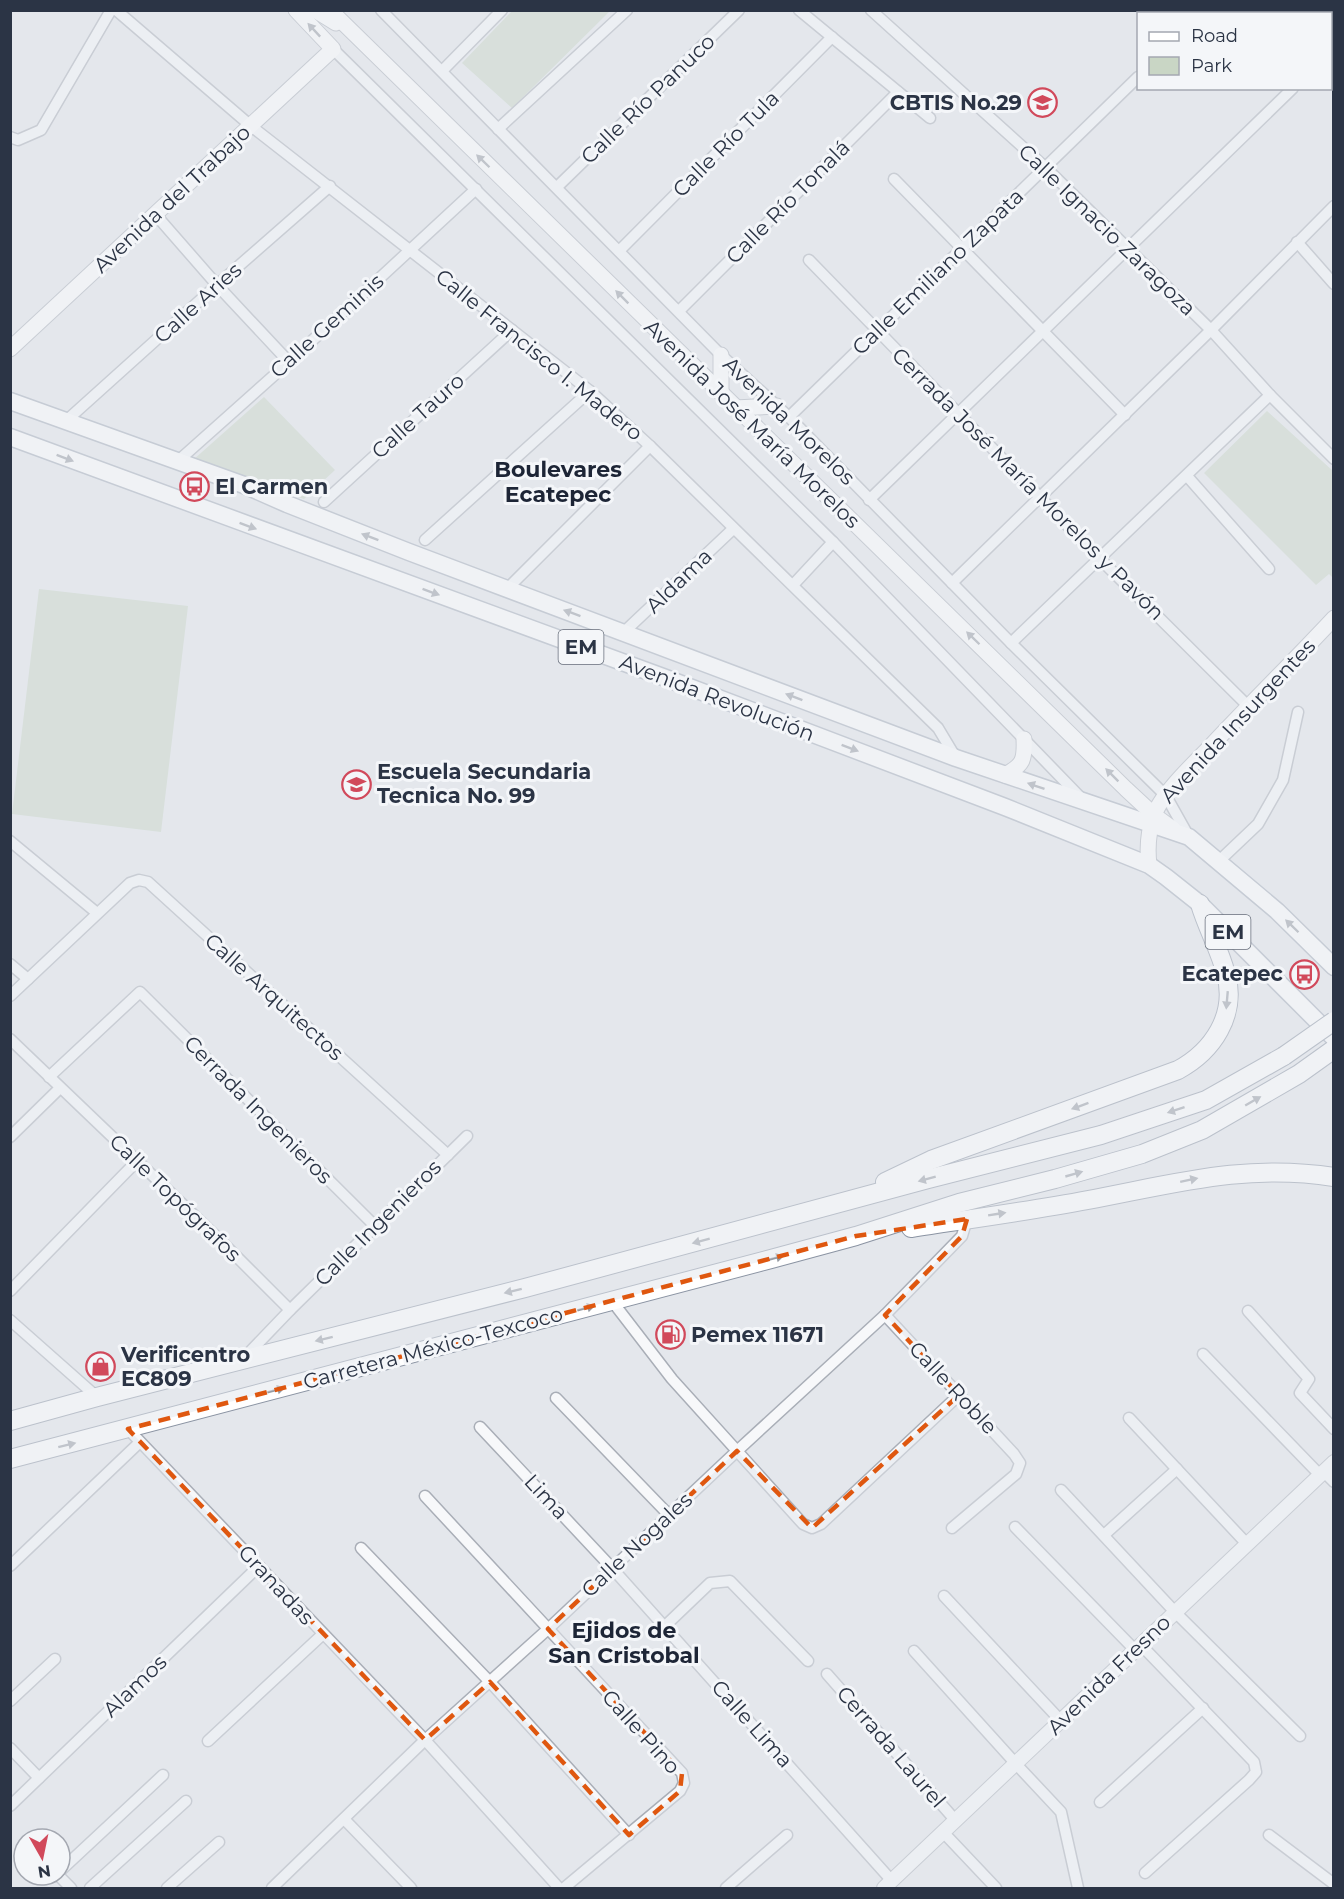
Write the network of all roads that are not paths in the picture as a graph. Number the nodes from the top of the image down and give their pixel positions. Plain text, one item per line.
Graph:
1 (111, 10) edge
2 (116, 10) edge
3 (296, 10) edge
4 (315, 10) edge
5 (330, 10) edge
6 (381, 10) edge
7 (502, 10) edge
8 (627, 10) edge
9 (739, 10) edge
10 (799, 10) edge
11 (871, 10) edge
12 (349, 30) junction
13 (832, 37) junction
14 (333, 49) junction
15 (442, 71) junction
16 (1137, 78) edge
17 (1291, 90) edge
18 (898, 92) junction
19 (930, 118) dead end
20 (251, 126) junction
21 (498, 129) junction
22 (10, 137) edge
23 (1046, 168) junction
24 (894, 178) dead end
25 (330, 186) junction
26 (557, 188) junction
27 (476, 189) junction
28 (1334, 206) edge
29 (155, 214) junction
30 (1297, 242) junction
31 (963, 248) junction
32 (1128, 249) junction
33 (409, 251) junction
34 (619, 251) junction
35 (809, 260) dead end
36 (1334, 284) edge
37 (217, 285) junction
38 (679, 311) junction
39 (512, 330) junction
40 (1043, 330) junction
41 (1211, 330) junction
42 (878, 332) junction
43 (10, 349) edge
44 (721, 355) junction
45 (289, 362) junction
46 (590, 391) junction
47 (721, 393) junction
48 (1270, 395) junction
49 (10, 401) edge
50 (777, 406) junction
51 (735, 408) junction
52 (958, 414) junction
53 (1125, 414) junction
54 (789, 417) junction
55 (67, 420) junction
56 (10, 437) edge
57 (650, 446) junction
58 (1334, 459) edge
59 (178, 461) junction
60 (1187, 476) junction
61 (1041, 498) junction
62 (869, 500) junction
63 (324, 502) dead end
64 (733, 529) junction
65 (425, 540) dead end
66 (833, 542) junction
67 (1100, 559) junction
68 (1269, 569) dead end
69 (952, 583) junction
70 (793, 585) junction
71 (507, 589) junction
72 (1334, 618) edge
73 (624, 633) junction
74 (1011, 643) junction
75 (1248, 706) junction
76 (1298, 712) dead end
77 (1024, 739) junction
78 (956, 758) junction
79 (1005, 775) junction
80 (1166, 796) junction
81 (1087, 804) junction
82 (1153, 820) junction
83 (1183, 835) junction
84 (10, 841) edge
85 (1219, 861) junction
86 (1149, 865) junction
87 (1200, 904) junction
88 (97, 913) junction
89 (10, 964) edge
90 (1334, 967) edge
91 (28, 979) junction
92 (10, 996) edge
93 (1334, 1021) edge
94 (1334, 1038) edge
95 (10, 1039) edge
96 (1334, 1049) edge
97 (49, 1077) junction
98 (60, 1088) junction
99 (467, 1136) dead end
100 (10, 1137) edge
101 (448, 1155) junction
102 (137, 1161) junction
103 (1334, 1177) edge
104 (839, 1204) junction
105 (967, 1219) junction
106 (376, 1227) junction
107 (856, 1236) junction
108 (10, 1291) edge
109 (612, 1301) junction
110 (290, 1310) junction
111 (1248, 1311) dead end
112 (885, 1315) junction
113 (10, 1320) edge
114 (1203, 1354) dead end
115 (242, 1360) junction
116 (959, 1395) junction
117 (97, 1397) junction
118 (556, 1398) dead end
119 (1129, 1418) dead end
120 (10, 1421) edge
121 (480, 1427) dead end
122 (1334, 1429) edge
123 (134, 1435) junction
124 (737, 1450) junction
125 (10, 1459) edge
126 (1177, 1469) junction
127 (1326, 1469) edge
128 (1334, 1482) edge
129 (1061, 1490) dead end
130 (425, 1496) dead end
131 (669, 1515) junction
132 (1015, 1527) dead end
133 (952, 1528) dead end
134 (1104, 1535) junction
135 (1247, 1544) junction
136 (362, 1548) dead end
137 (10, 1566) edge
138 (259, 1566) junction
139 (612, 1568) junction
140 (944, 1596) dead end
141 (1175, 1612) junction
142 (665, 1626) junction
143 (548, 1629) junction
144 (323, 1634) junction
145 (1138, 1647) junction
146 (914, 1651) dead end
147 (55, 1659) dead end
148 (808, 1661) dead end
149 (826, 1674) dead end
150 (490, 1682) junction
151 (10, 1701) edge
152 (1203, 1708) junction
153 (1061, 1721) junction
154 (1300, 1736) dead end
155 (425, 1740) junction
156 (208, 1741) dead end
157 (10, 1748) edge
158 (1016, 1764) junction
159 (163, 1775) dead end
160 (39, 1778) junction
161 (186, 1801) dead end
162 (1100, 1802) dead end
163 (10, 1806) edge
164 (344, 1819) junction
165 (956, 1821) junction
166 (944, 1832) junction
167 (629, 1835) junction
168 (787, 1835) dead end
169 (1269, 1835) dead end
170 (219, 1842) dead end
171 (72, 1861) edge
172 (1145, 1873) dead end
173 (1334, 1884) edge
174 (888, 1885) edge
175 (90, 1888) edge
176 (166, 1888) edge
177 (272, 1888) edge
178 (411, 1888) edge
179 (559, 1888) edge
180 (564, 1888) edge
181 (726, 1888) edge
182 (996, 1888) edge
183 (1078, 1888) edge

1 - 22 street
2 - 20 street, Calle Francisco I. Madero
14 -> 3 main road, Avenida José María Morelos
4 - 12 main road
5 - 12 main road, Avenida José María Morelos
6 - 15 street, Avenida Morelos
7 - 15 street
8 - 21 street
9 - 26 street, Calle Río Panuco
10 - 13 street
11 - 23 street, Calle Ignacio Zaragoza
47 -> 12 main road, Avenida José María Morelos
13 - 18 street
13 - 34 street, Calle Río Tula
14 - 20 main road, Avenida del Trabajo
14 - 27 street, Avenida José María Morelos
15 - 21 street, Avenida Morelos
16 - 23 street, Calle Emiliano Zapata
17 - 32 street
18 - 19 street
18 - 38 street, Calle Río Tonalá
20 - 25 street, Calle Francisco I. Madero
20 - 29 main road, Avenida del Trabajo
21 - 26 street, Avenida Morelos
23 - 31 street, Calle Emiliano Zapata
23 - 32 street, Calle Ignacio Zaragoza
24 - 31 street
25 - 33 street, Calle Francisco I. Madero
25 - 37 street, Calle Aries
26 - 34 street, Avenida Morelos
27 - 33 street, Calle Geminis
27 - 66 street, Avenida José María Morelos
28 - 30 street
29 - 37 street
29 - 43 main road, Avenida del Trabajo
30 - 36 street
30 - 41 street
31 - 40 street
31 - 42 street, Calle Emiliano Zapata
32 - 40 street
32 - 41 street, Calle Ignacio Zaragoza
33 - 39 street, Calle Francisco I. Madero
33 - 45 street, Calle Geminis
34 - 38 street, Avenida Morelos
35 - 42 street, Cerrada José María Morelos y Pavón
37 - 45 street
37 - 55 street, Calle Aries
38 - 44 street, Avenida Morelos
39 - 46 street, Calle Francisco I. Madero
39 - 63 street, Calle Tauro
40 - 52 street
40 - 53 street
41 - 48 street, Calle Ignacio Zaragoza
41 - 53 street
42 - 52 street, Cerrada José María Morelos y Pavón
42 - 54 street, Calle Emiliano Zapata
44 - 47 main road
44 - 50 street, Avenida Morelos
45 - 59 street, Calle Geminis
46 - 57 street, Calle Francisco I. Madero
46 - 65 street
47 - 51 main road, Avenida José María Morelos
48 - 58 street, Calle Ignacio Zaragoza
48 - 60 street
49 - 55 main road, Avenida Revolución / EM
50 - 51 main road
50 - 54 street, Avenida Morelos
82 -> 51 main road, Avenida José María Morelos
52 - 61 street, Cerrada José María Morelos y Pavón
52 - 62 street
53 - 61 street
54 - 62 street, Avenida Morelos
55 - 59 main road, Avenida Revolución / EM
56 -> 86 main road, Avenida Revolución / EM
57 - 64 street, Calle Francisco I. Madero
57 - 71 street
71 -> 59 main road, Avenida Revolución / EM
60 - 67 street
60 - 68 street
61 - 67 street, Cerrada José María Morelos y Pavón
61 - 69 street
62 - 69 street, Avenida Morelos
64 - 70 street, Calle Francisco I. Madero
64 - 73 street, Aldama
66 - 70 street
66 - 77 street, Avenida José María Morelos
67 - 74 street
67 - 75 street, Cerrada José María Morelos y Pavón
69 - 74 street, Avenida Morelos
70 - 78 street, Calle Francisco I. Madero
73 -> 71 main road, Avenida Revolución / EM
72 - 75 main road, Avenida Insurgentes
78 -> 73 main road, Avenida Revolución / EM
74 - 80 street, Avenida Morelos
75 - 80 main road, Avenida Insurgentes
76 - 85 street
77 - 79 main road
77 - 81 street, Avenida José María Morelos
78 - 79 main road, Avenida Revolución / EM
81 -> 79 main road, Avenida Revolución / EM
80 - 82 main road, Avenida Insurgentes
80 - 83 street, Avenida Morelos
81 - 82 main road, Avenida Revolución / EM
82 - 83 main road, Avenida Revolución / EM
82 - 86 main road, Avenida Insurgentes
83 - 85 main road, Avenida Revolución / EM
84 - 88 street
90 -> 85 main road, Avenida Revolución / EM
86 - 87 main road, Avenida Revolución / EM
87 - 94 main road, Avenida Revolución / EM
87 -> 104 highway
88 - 91 street, Calle Arquitectos
88 - 101 street, Calle Arquitectos
89 - 91 street
91 - 92 street, Calle Arquitectos
93 -> 104 highway, bridge
95 - 97 street, Calle Topógrafos
107 -> 96 highway
97 - 98 street, Calle Topógrafos
97 - 106 street, Cerrada Ingenieros
98 - 100 street
98 - 102 street, Calle Topógrafos
99 - 101 street, Calle Ingenieros
101 - 106 street, Calle Ingenieros
102 - 108 street
102 - 110 street, Calle Topógrafos
105 -> 103 highway
104 -> 115 highway, Carretera México-Texcoco
105 - 107 highway
105 - 112 street, Calle Nogales
106 - 110 street, Calle Ingenieros
109 -> 107 highway, Carretera México-Texcoco
123 -> 109 highway, Carretera México-Texcoco
109 - 124 street
110 - 115 street
111 - 122 street
112 - 116 street, Calle Roble
112 - 124 street, Calle Nogales
113 - 117 street
114 - 127 street
115 - 117 highway, Carretera México-Texcoco
116 - 124 street
116 - 133 street, Calle Roble
117 - 120 highway, Carretera México-Texcoco
118 - 131 street
119 - 126 street
121 - 139 street, Lima
125 -> 123 highway, Carretera México-Texcoco
123 - 137 street
123 - 138 street, Granadas
124 - 131 street, Calle Nogales
126 - 134 street
126 - 135 street
127 - 128 street
127 - 135 street, Avenida Fresno
129 - 134 street
130 - 143 street, Calle Pino
131 - 139 street, Calle Nogales
132 - 145 street
134 - 141 street
135 - 141 street, Avenida Fresno
136 - 150 street
138 - 144 street, Granadas
138 - 160 street, Alamos
139 - 142 street, Calle Lima
139 - 143 street, Calle Nogales
140 - 153 street
141 - 145 street, Avenida Fresno
141 - 154 street
142 - 148 street
142 - 174 street, Calle Lima
143 - 150 street, Calle Nogales
143 - 167 street, Calle Pino
144 - 155 street, Granadas
144 - 156 street
145 - 152 street
145 - 153 street, Avenida Fresno
146 - 158 street
147 - 151 street
149 - 165 street, Cerrada Laurel
150 - 155 street, Calle Nogales
150 - 167 street
152 - 162 street
152 - 172 street
153 - 158 street, Avenida Fresno
155 - 164 street, Calle Nogales
155 - 179 street, Granadas
157 - 160 street
158 - 165 street, Avenida Fresno
158 - 183 street
159 - 171 street
160 - 163 street, Alamos
161 - 175 street
164 - 177 street, Calle Nogales
164 - 178 street
165 - 166 street, Avenida Fresno
166 - 174 street, Avenida Fresno
166 - 182 street
167 - 180 street
168 - 181 street
169 - 173 street
170 - 176 street

